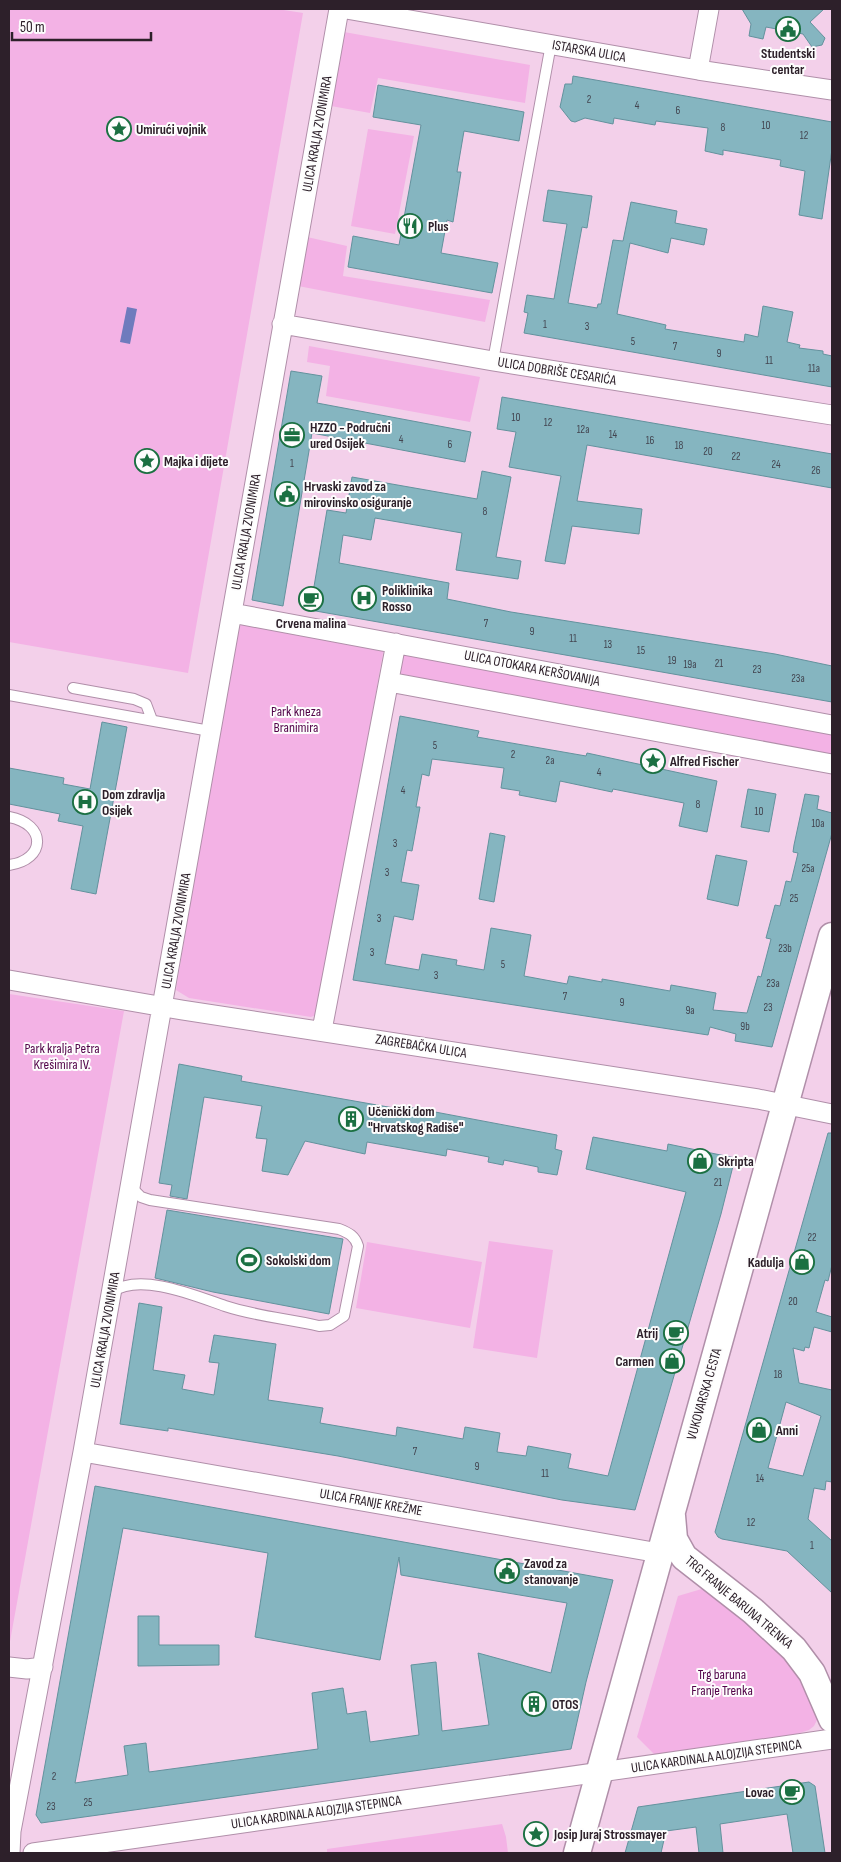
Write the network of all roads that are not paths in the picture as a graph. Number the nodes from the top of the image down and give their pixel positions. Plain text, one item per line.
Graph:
1 (347, 9) edge
2 (710, 9) edge
3 (551, 44) junction
4 (698, 70) junction
5 (832, 90) edge
6 (282, 324) junction
7 (493, 362) junction
8 (832, 415) edge
9 (232, 613) junction
10 (396, 643) junction
11 (389, 682) junction
12 (74, 688) dead end
13 (9, 695) edge
14 (152, 720) junction
15 (832, 725) edge
16 (210, 730) junction
17 (832, 764) edge
18 (9, 817) edge
19 (9, 865) edge
20 (832, 936) edge
21 (9, 980) edge
22 (162, 1006) junction
23 (322, 1030) junction
24 (786, 1104) junction
25 (832, 1114) edge
26 (130, 1186) junction
27 (111, 1293) junction
28 (83, 1452) junction
29 (672, 1508) junction
30 (659, 1553) junction
31 (9, 1667) edge
32 (43, 1667) junction
33 (832, 1719) edge
34 (832, 1739) edge
35 (599, 1772) junction
36 (10, 1853) edge
37 (33, 1853) edge
38 (577, 1853) edge

1 - 3 street, ISTARSKA ULICA
1 - 6 street, ULICA KRALJA ZVONIMIRA
2 - 4 street
3 - 4 street, ISTARSKA ULICA
3 - 7 lane
4 - 5 street, ISTARSKA ULICA
6 - 7 street, ULICA DOBRIŠE CESARIĆA
6 - 9 street, ULICA KRALJA ZVONIMIRA
7 - 8 street, ULICA DOBRIŠE CESARIĆA
9 - 10 street, ULICA OTOKARA KERŠOVANIJA
9 - 16 street, ULICA KRALJA ZVONIMIRA
10 - 11 street
10 - 15 street, ULICA OTOKARA KERŠOVANIJA
11 - 17 street
11 - 23 street
12 - 14 lane
13 - 14 lane
14 - 16 lane
16 - 22 street, ULICA KRALJA ZVONIMIRA
18 - 19 lane
20 - 24 main road, VUKOVARSKA CESTA
21 - 22 street, ZAGREBAČKA ULICA
22 - 23 street, ZAGREBAČKA ULICA
22 - 26 street, ULICA KRALJA ZVONIMIRA
23 - 24 street, ZAGREBAČKA ULICA
24 - 25 street, ZAGREBAČKA ULICA
24 - 29 main road, VUKOVARSKA CESTA
26 - 27 street, ULICA KRALJA ZVONIMIRA
26 - 27 lane
27 - 28 street, ULICA KRALJA ZVONIMIRA
28 - 30 street, ULICA FRANJE KREŽME
28 - 32 street, ULICA KRALJA ZVONIMIRA
29 - 30 main road, VUKOVARSKA CESTA
29 - 33 main road, TRG FRANJE BARUNA TRENKA
30 - 35 main road, VUKOVARSKA CESTA
31 - 32 street
32 - 36 street, ULICA KRALJA ZVONIMIRA
34 - 35 street, ULICA KARDINALA ALOJZIJA STEPINCA
35 - 37 street, ULICA KARDINALA ALOJZIJA STEPINCA
35 - 38 main road, VUKOVARSKA CESTA

